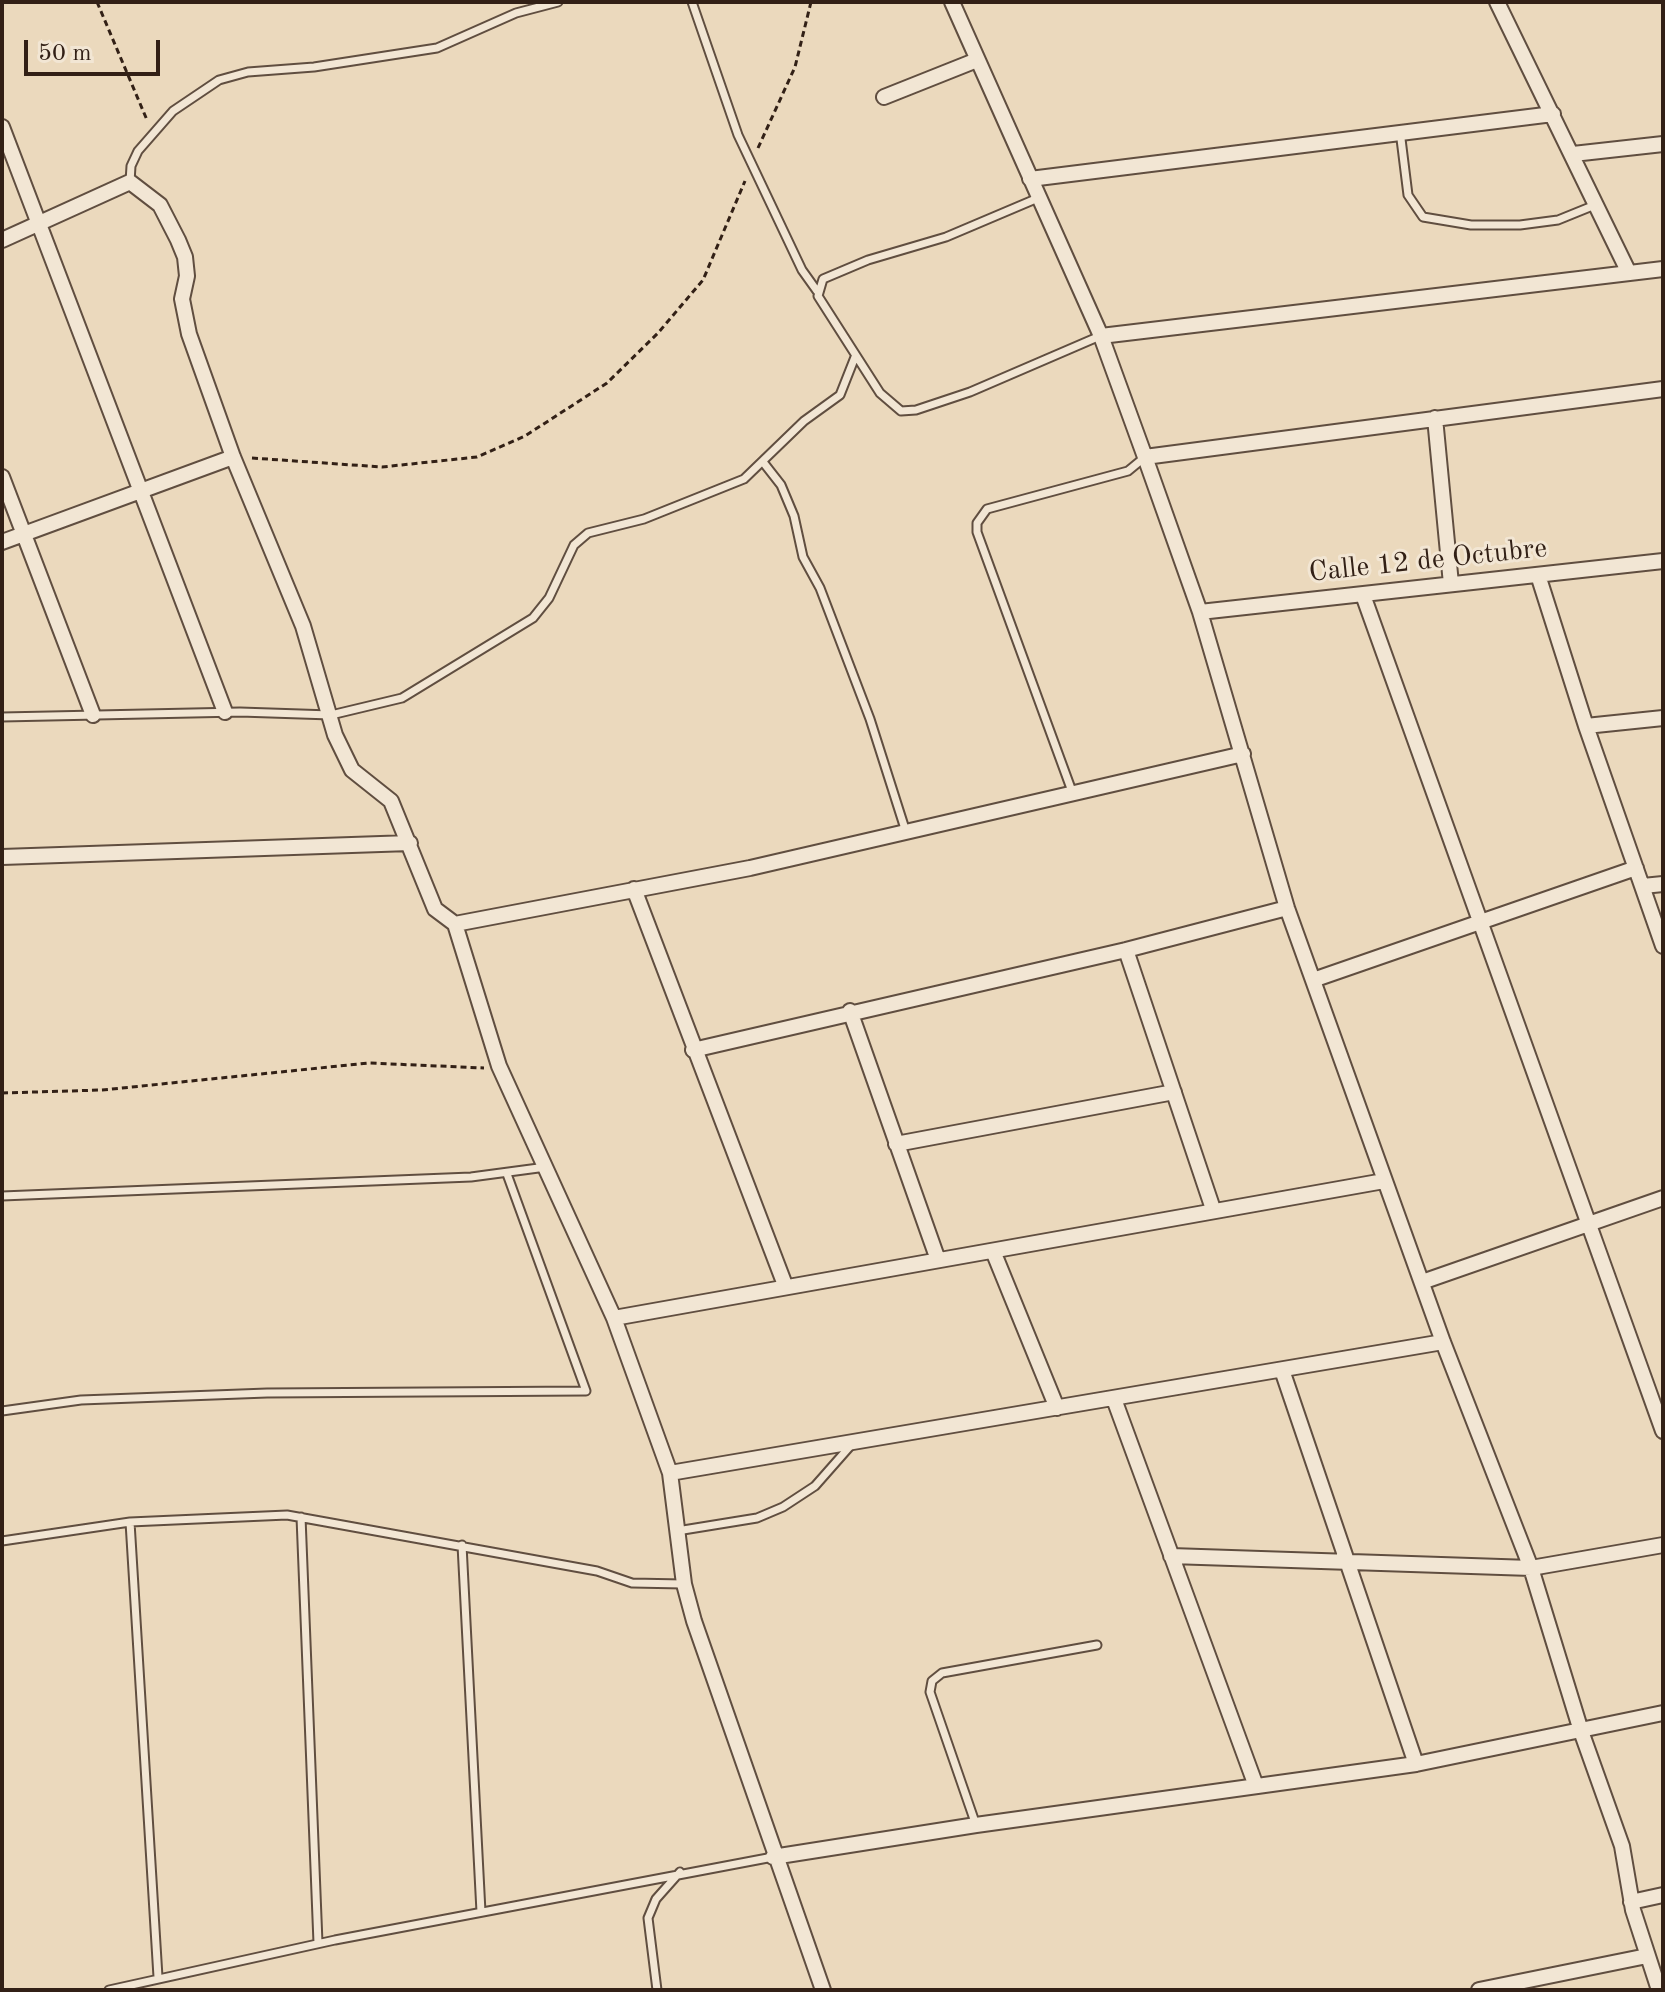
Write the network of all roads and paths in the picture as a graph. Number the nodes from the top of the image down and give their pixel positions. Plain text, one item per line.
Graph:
1 (97, 2) edge
2 (558, 2) edge
3 (692, 2) edge
4 (811, 2) edge
5 (952, 2) edge
6 (1497, 2) edge
7 (977, 60) junction
8 (884, 97) dead end
9 (1553, 114) junction
10 (2, 127) edge
11 (1400, 131) junction
12 (153, 134) junction
13 (1663, 144) edge
14 (1573, 154) junction
15 (751, 164) junction
16 (1030, 179) junction
17 (130, 182) junction
18 (1038, 198) junction
19 (1597, 204) junction
20 (41, 223) junction
21 (2, 240) edge
22 (1663, 269) edge
23 (1629, 273) junction
24 (817, 291) junction
25 (1101, 336) junction
26 (855, 357) junction
27 (1663, 389) edge
28 (1435, 418) junction
29 (233, 457) junction
30 (1145, 457) junction
31 (763, 462) junction
32 (2, 477) edge
33 (144, 492) junction
34 (24, 534) junction
35 (2, 542) edge
36 (1663, 561) edge
37 (1538, 575) junction
38 (1451, 584) junction
39 (1363, 595) junction
40 (1200, 612) junction
41 (225, 712) junction
42 (93, 715) junction
43 (331, 715) junction
44 (2, 717) edge
45 (1663, 718) edge
46 (1586, 726) junction
47 (1243, 754) junction
48 (1073, 794) junction
49 (906, 832) junction
50 (410, 843) junction
51 (2, 857) edge
52 (1636, 868) junction
53 (1663, 884) edge
54 (1643, 886) junction
55 (634, 889) junction
56 (1287, 908) junction
57 (1482, 923) junction
58 (455, 924) junction
59 (1663, 946) edge
60 (1126, 950) junction
61 (1313, 980) junction
62 (850, 1011) junction
63 (693, 1050) junction
64 (499, 1066) junction
65 (1174, 1092) junction
66 (2, 1093) edge
67 (896, 1144) junction
68 (546, 1167) junction
69 (507, 1174) junction
70 (1384, 1181) junction
71 (2, 1196) edge
72 (1663, 1198) edge
73 (1213, 1209) junction
74 (1589, 1223) junction
75 (993, 1251) junction
76 (938, 1260) junction
77 (1422, 1282) junction
78 (785, 1285) junction
79 (614, 1318) junction
80 (1443, 1342) junction
81 (1282, 1370) junction
82 (1114, 1399) junction
83 (1057, 1408) junction
84 (2, 1411) edge
85 (1663, 1431) edge
86 (855, 1439) junction
87 (670, 1473) junction
88 (301, 1517) junction
89 (130, 1522) junction
90 (675, 1532) junction
91 (2, 1541) edge
92 (462, 1545) junction
93 (1663, 1545) edge
94 (1171, 1556) junction
95 (1344, 1561) junction
96 (1531, 1568) junction
97 (684, 1584) junction
98 (1097, 1645) dead end
99 (1663, 1713) edge
100 (1581, 1731) junction
101 (1416, 1764) junction
102 (1256, 1786) junction
103 (976, 1825) junction
104 (773, 1857) junction
105 (680, 1872) junction
106 (1663, 1895) edge
107 (1631, 1902) junction
108 (481, 1912) junction
109 (318, 1943) junction
110 (1647, 1956) junction
111 (158, 1977) junction
112 (109, 1990) edge
113 (657, 1990) edge
114 (823, 1990) edge
115 (1483, 1990) edge
116 (1659, 1990) edge

1 - 12 path
2 - 12 lane
3 - 15 lane
4 - 15 path
5 - 7 street
6 - 9 street
7 - 8 street
7 - 16 street
9 - 11 street
9 - 14 street
10 - 20 street
11 - 16 street
11 - 19 lane
12 - 17 lane
13 - 14 street
14 - 19 street
15 - 24 lane
15 - 29 path
16 - 18 street
17 - 20 street
17 - 29 street
18 - 24 lane
18 - 25 street
19 - 23 street
20 - 21 street
20 - 33 street
22 - 23 street
23 - 25 street
24 - 26 lane
25 - 26 lane
25 - 30 street
26 - 31 lane
27 - 28 street
28 - 30 street
28 - 38 street
29 - 33 street
29 - 43 street
30 - 40 street
30 - 48 lane
31 - 43 lane
31 - 49 lane
32 - 34 street
33 - 34 street
33 - 41 street
34 - 35 street
34 - 42 street
36 - 37 street, Calle 12 de Octubre
37 - 38 street, Calle 12 de Octubre
37 - 46 street
38 - 39 street, Calle 12 de Octubre
39 - 40 street, Calle 12 de Octubre
39 - 57 street
40 - 47 street
41 - 42 lane
41 - 43 lane
42 - 44 lane
43 - 50 street
45 - 46 street
46 - 52 street
47 - 48 street
47 - 56 street
48 - 49 street
49 - 55 street
50 - 51 street
50 - 58 street
52 - 54 street
52 - 57 street
53 - 54 street
54 - 59 street
55 - 58 street
55 - 63 street
56 - 60 street
56 - 61 street
57 - 61 street
57 - 74 street
58 - 64 street
60 - 62 street
60 - 65 street
61 - 70 street
62 - 63 street
62 - 67 street
63 - 78 street
64 - 66 path
64 - 68 street
65 - 67 street
65 - 73 street
67 - 76 street
68 - 69 lane
68 - 79 street
69 - 71 lane
69 - 84 lane
70 - 73 street
70 - 77 street
72 - 74 street
73 - 75 street
74 - 77 street
74 - 85 street
75 - 76 street
75 - 83 street
76 - 78 street
77 - 80 street
78 - 79 street
79 - 87 street
80 - 81 street
80 - 96 street
81 - 82 street
81 - 95 street
82 - 83 street
82 - 94 street
83 - 86 street
86 - 87 street
86 - 90 lane
87 - 90 street
88 - 89 lane
88 - 92 lane
88 - 109 lane
89 - 91 lane
89 - 111 lane
90 - 97 street
92 - 97 lane
92 - 108 lane
93 - 96 street
94 - 95 street
94 - 102 street
95 - 96 street
95 - 101 street
96 - 100 street
97 - 104 street
98 - 103 lane
99 - 100 street
100 - 101 street
100 - 107 street
101 - 102 street
102 - 103 street
103 - 104 street
104 - 105 lane
104 - 114 street
105 - 108 lane
105 - 113 lane
106 - 107 street
107 - 110 street
108 - 109 lane
109 - 111 lane
110 - 115 street
110 - 116 street
111 - 112 lane

